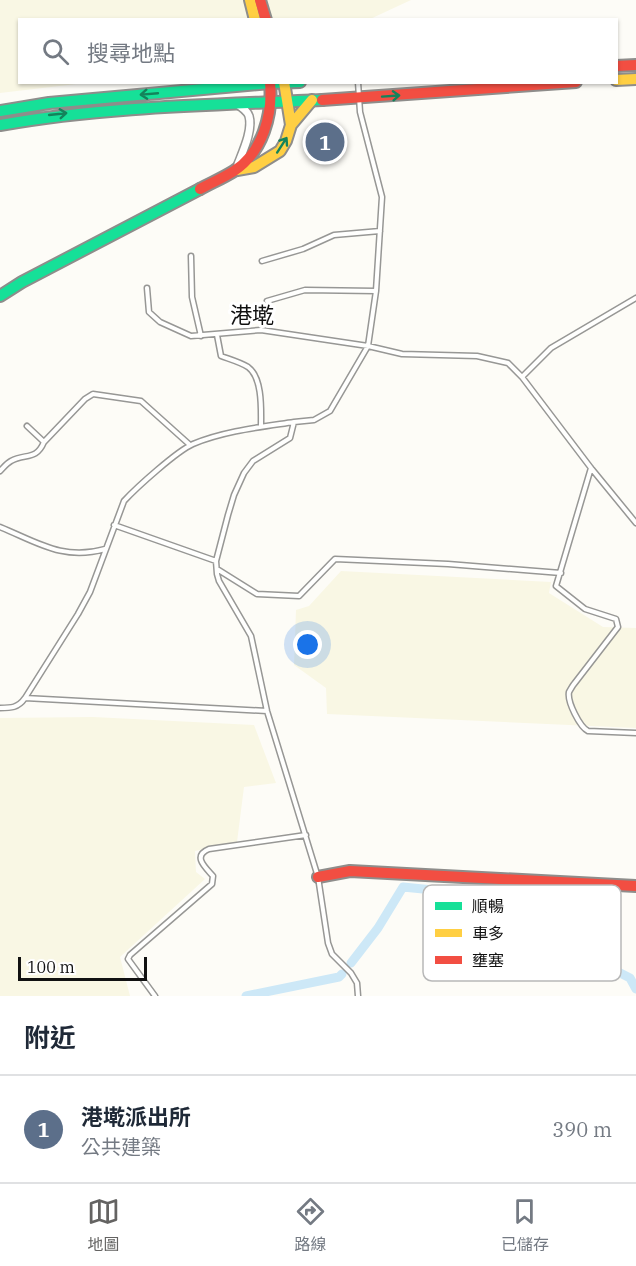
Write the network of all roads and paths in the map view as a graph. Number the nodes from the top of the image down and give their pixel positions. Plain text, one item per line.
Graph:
1 (250, 0) edge
2 (260, 0) edge
3 (254, 18) edge
4 (265, 18) edge
5 (636, 65) edge
6 (618, 66) edge
7 (636, 79) edge
8 (618, 80) edge
9 (239, 84) edge
10 (270, 84) edge
11 (284, 84) edge
12 (358, 84) edge
13 (542, 84) edge
14 (359, 98) junction
15 (288, 100) junction
16 (312, 100) junction
17 (272, 101) junction
18 (235, 102) junction
19 (0, 111) edge
20 (0, 125) edge
21 (291, 125) junction
22 (236, 170) junction
23 (380, 231) junction
24 (191, 256) dead end
25 (262, 261) dead end
26 (147, 288) dead end
27 (376, 291) junction
28 (0, 296) edge
29 (636, 298) edge
30 (267, 301) dead end
31 (217, 335) junction
32 (201, 336) junction
33 (368, 346) junction
34 (522, 376) junction
35 (294, 422) junction
36 (27, 426) dead end
37 (261, 427) junction
38 (44, 442) junction
39 (190, 445) junction
40 (591, 468) junction
41 (0, 471) edge
42 (636, 523) edge
43 (114, 525) junction
44 (0, 527) edge
45 (105, 549) junction
46 (216, 561) junction
47 (217, 569) junction
48 (561, 573) junction
49 (25, 698) junction
50 (0, 708) edge
51 (267, 711) junction
52 (636, 733) edge
53 (307, 835) junction
54 (318, 877) junction
55 (616, 885) edge
56 (621, 885) edge
57 (636, 886) edge
58 (155, 996) edge
59 (358, 996) edge

1 - 3 main road
2 - 4 main road
5 - 6 main road
7 - 8 main road
9 -> 19 main road
10 - 17 main road
11 - 15 main road
12 - 14 lane
14 -> 13 main road
14 - 16 main road
14 - 23 lane
15 - 16 main road
15 - 17 main road
15 - 21 main road
16 - 21 main road
17 - 18 main road
17 - 22 main road
20 -> 18 main road
18 - 22 street
22 -> 21 main road
22 - 28 main road
23 - 25 lane
23 - 27 lane
24 - 32 lane
26 - 32 lane
27 - 30 lane
27 - 33 lane
29 - 34 lane
31 - 32 lane
31 - 33 lane
31 - 37 lane
33 - 34 lane
33 - 35 lane
34 - 40 lane
35 - 37 lane
35 - 46 lane
36 - 38 lane
37 - 39 lane
38 - 39 lane
38 - 41 lane
39 - 43 lane
40 - 42 lane
40 - 48 lane
43 - 45 lane
43 - 46 lane
44 - 45 lane
45 - 49 lane
46 - 47 lane
47 - 48 lane
47 - 51 lane
48 - 52 lane
49 - 50 lane
49 - 51 lane
51 - 53 lane
53 - 54 lane
53 - 58 lane
54 - 55 main road
54 - 59 lane
56 - 57 main road

